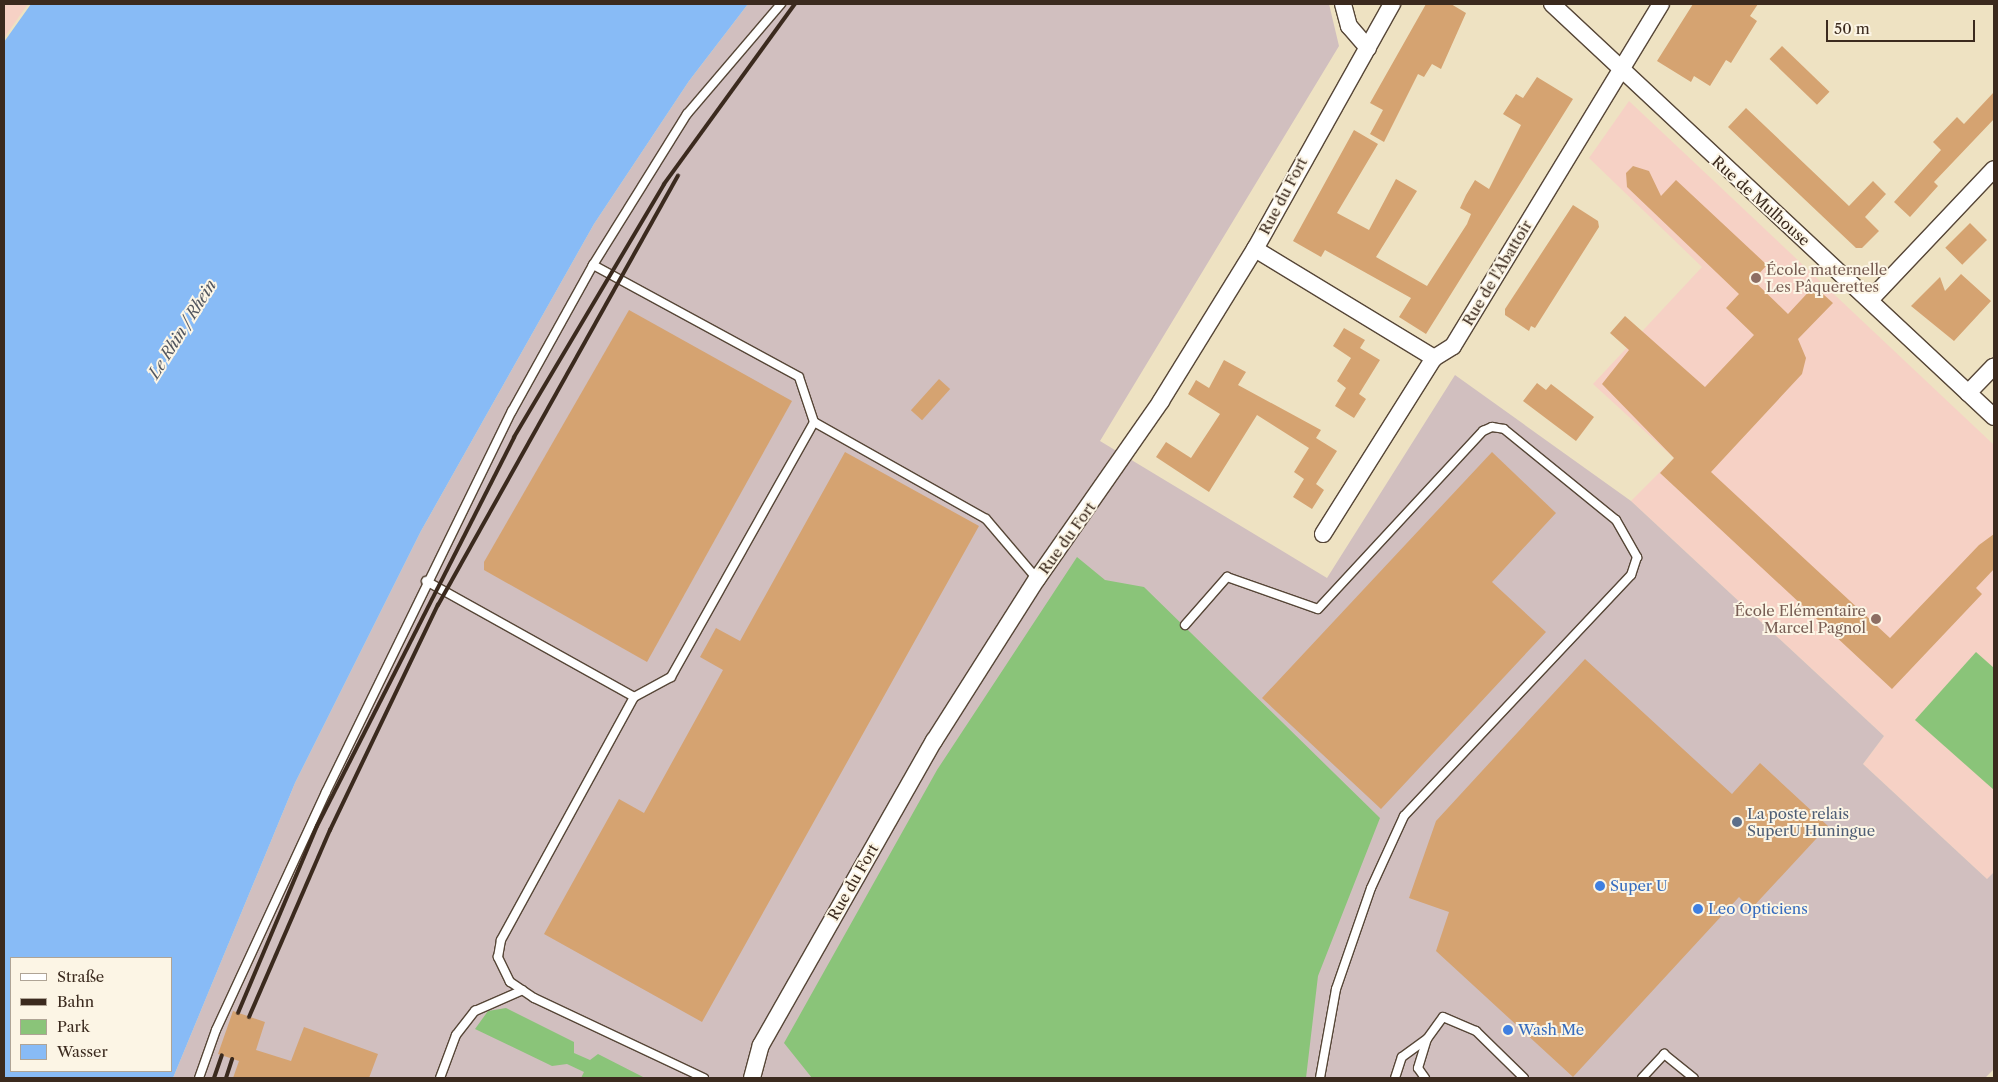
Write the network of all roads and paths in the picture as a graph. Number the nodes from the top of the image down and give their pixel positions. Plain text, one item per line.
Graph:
1 (781, 4) edge
2 (1343, 4) edge
3 (1392, 4) edge
4 (1552, 4) edge
5 (1661, 4) edge
6 (1368, 48) junction
7 (1619, 68) junction
8 (1994, 169) edge
9 (1255, 249) junction
10 (593, 265) junction
11 (1870, 300) junction
12 (1434, 358) junction
13 (1994, 366) edge
14 (1968, 393) junction
15 (1994, 417) edge
16 (814, 422) junction
17 (1323, 534) dead end
18 (1037, 579) junction
19 (426, 581) junction
20 (1184, 624) dead end
21 (634, 697) junction
22 (523, 990) junction
23 (1427, 1039) junction
24 (199, 1078) edge
25 (440, 1078) edge
26 (704, 1078) edge
27 (752, 1078) edge
28 (1320, 1078) edge
29 (1395, 1078) edge
30 (1425, 1078) edge
31 (1524, 1078) edge
32 (1642, 1078) edge
33 (1694, 1078) edge

1 - 10 lane
2 - 6 street
3 - 6 street, Rue du Fort
4 - 7 street, Rue de Mulhouse
5 - 7 street, Rue de l'Abattoir
6 - 9 street, Rue du Fort
7 - 11 street, Rue de Mulhouse
7 - 12 street, Rue de l'Abattoir
8 - 11 street
9 - 12 street
9 - 18 street, Rue du Fort
10 - 16 lane
10 - 19 lane
11 - 14 street, Rue de Mulhouse
12 - 17 street, Rue de l'Abattoir
13 - 14 street
14 - 15 street, Rue de Mulhouse
16 - 18 lane
16 - 21 lane
18 - 27 street, Rue du Fort
19 - 21 lane
19 - 24 lane
20 - 28 lane
21 - 22 lane
22 - 25 lane
22 - 26 lane
23 - 29 lane
23 - 30 lane
23 - 31 lane
32 - 33 lane

